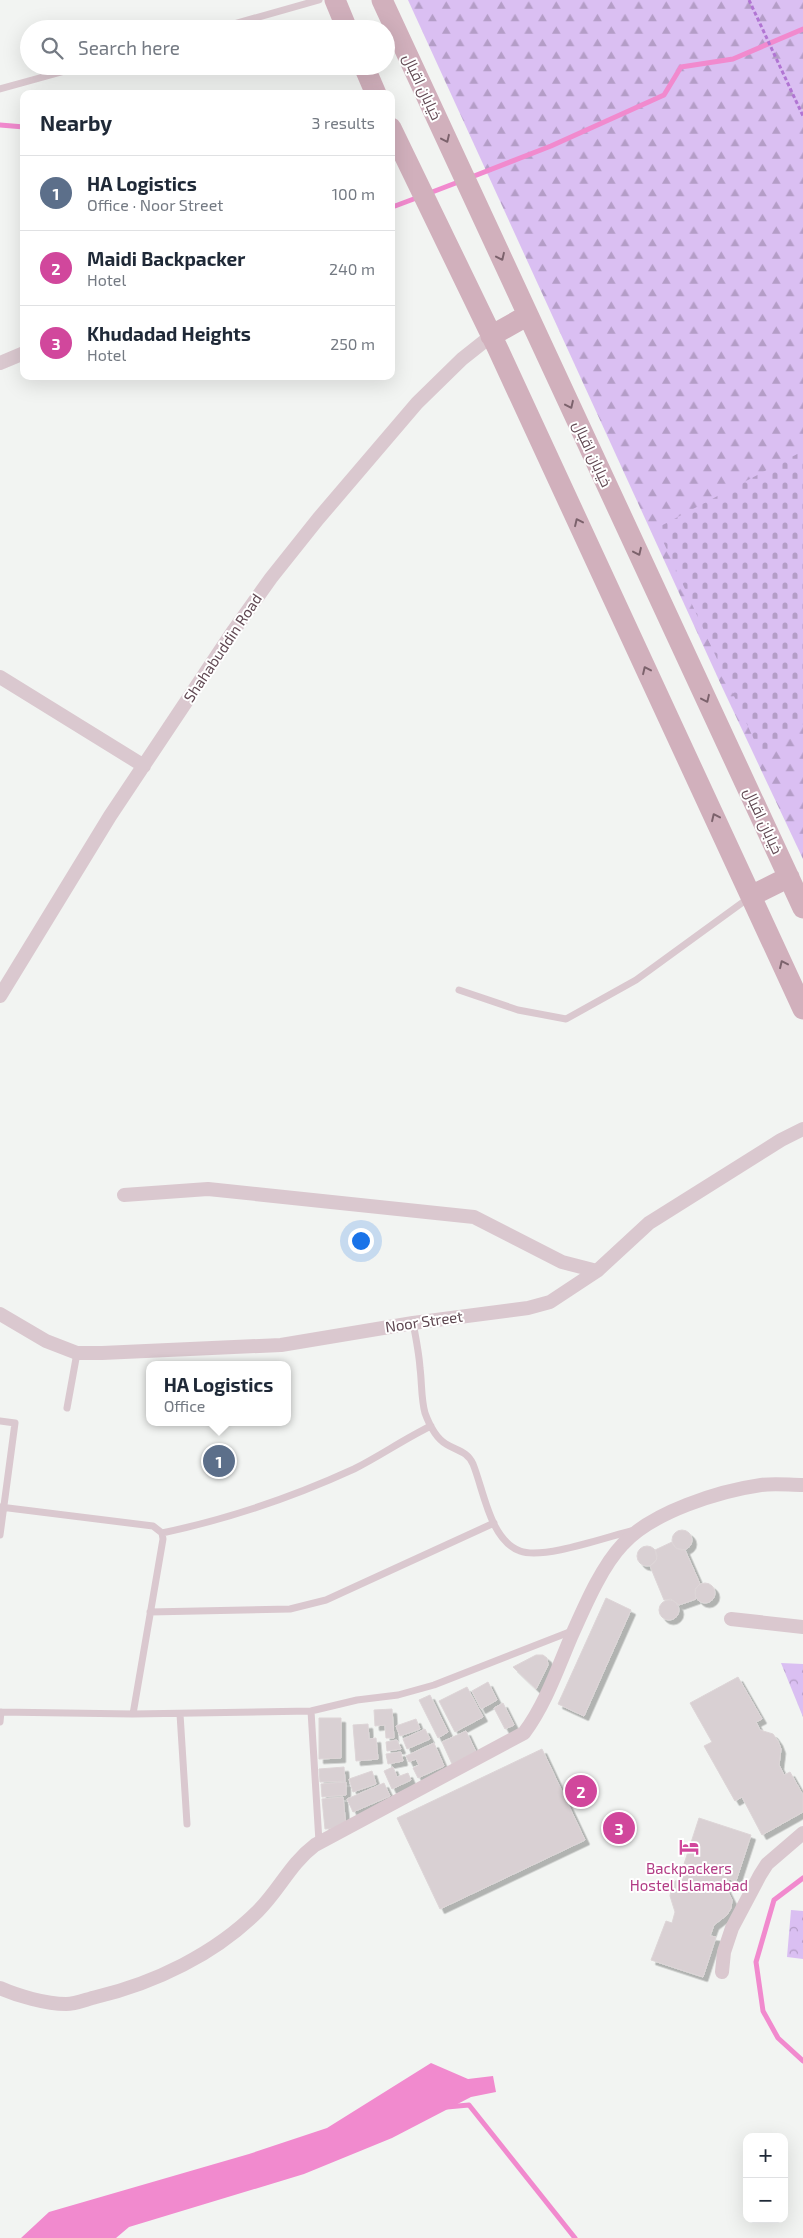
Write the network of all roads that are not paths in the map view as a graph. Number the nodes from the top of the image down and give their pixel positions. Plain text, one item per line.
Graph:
1 (319, 0) edge
2 (335, 0) edge
3 (382, 0) edge
4 (248, 20) edge
5 (343, 20) edge
6 (391, 20) edge
7 (395, 28) edge
8 (50, 75) edge
9 (368, 75) edge
10 (0, 89) edge
11 (374, 90) edge
12 (397, 151) edge
13 (528, 315) junction
14 (491, 336) junction
15 (20, 354) edge
16 (0, 362) edge
17 (0, 676) edge
18 (144, 766) junction
19 (789, 877) junction
20 (751, 896) junction
21 (803, 908) edge
22 (459, 990) dead end
23 (0, 996) edge
24 (803, 1009) edge
25 (803, 1129) edge
26 (124, 1195) dead end
27 (597, 1271) junction
28 (0, 1314) edge
29 (413, 1323) junction
30 (77, 1353) junction
31 (67, 1408) dead end
32 (0, 1421) edge
33 (431, 1426) junction
34 (803, 1485) edge
35 (2, 1507) edge
36 (494, 1523) junction
37 (640, 1529) junction
38 (162, 1533) junction
39 (0, 1535) edge
40 (150, 1612) junction
41 (731, 1619) dead end
42 (803, 1628) edge
43 (575, 1630) junction
44 (311, 1711) junction
45 (1, 1712) edge
46 (133, 1714) junction
47 (180, 1714) junction
48 (0, 1722) edge
49 (187, 1824) dead end
50 (803, 1833) edge
51 (319, 1842) junction
52 (722, 1972) dead end
53 (0, 1988) edge

1 - 4 lane
2 - 5 main road
3 -> 6 main road, خیابان اقبال
7 -> 13 main road, خیابان اقبال
8 - 10 lane
9 - 11 main road
12 - 14 main road
13 - 14 main road
13 -> 19 main road, خیابان اقبال
14 - 18 street, Shahabuddin Road
20 -> 14 main road
15 - 16 street
17 - 18 street
18 - 23 street, Shahabuddin Road
19 - 20 main road
19 - 21 main road, خیابان اقبال
20 - 22 lane
24 -> 20 main road
25 - 27 street, Noor Street
26 - 27 street
27 - 29 street, Noor Street
28 - 30 street, Noor Street
29 - 30 street, Noor Street
29 - 33 lane
30 - 31 lane
32 - 35 lane
33 - 36 lane
33 - 38 lane
34 - 37 street
35 - 38 lane
35 - 39 lane
36 - 37 lane
36 - 40 lane
37 - 43 street
38 - 40 lane
40 - 46 lane
41 - 42 street
43 - 44 lane
43 - 51 street
44 - 47 lane
44 - 51 lane
45 - 46 lane
45 - 48 lane
46 - 47 lane
47 - 49 lane
50 - 52 street
51 - 53 street

